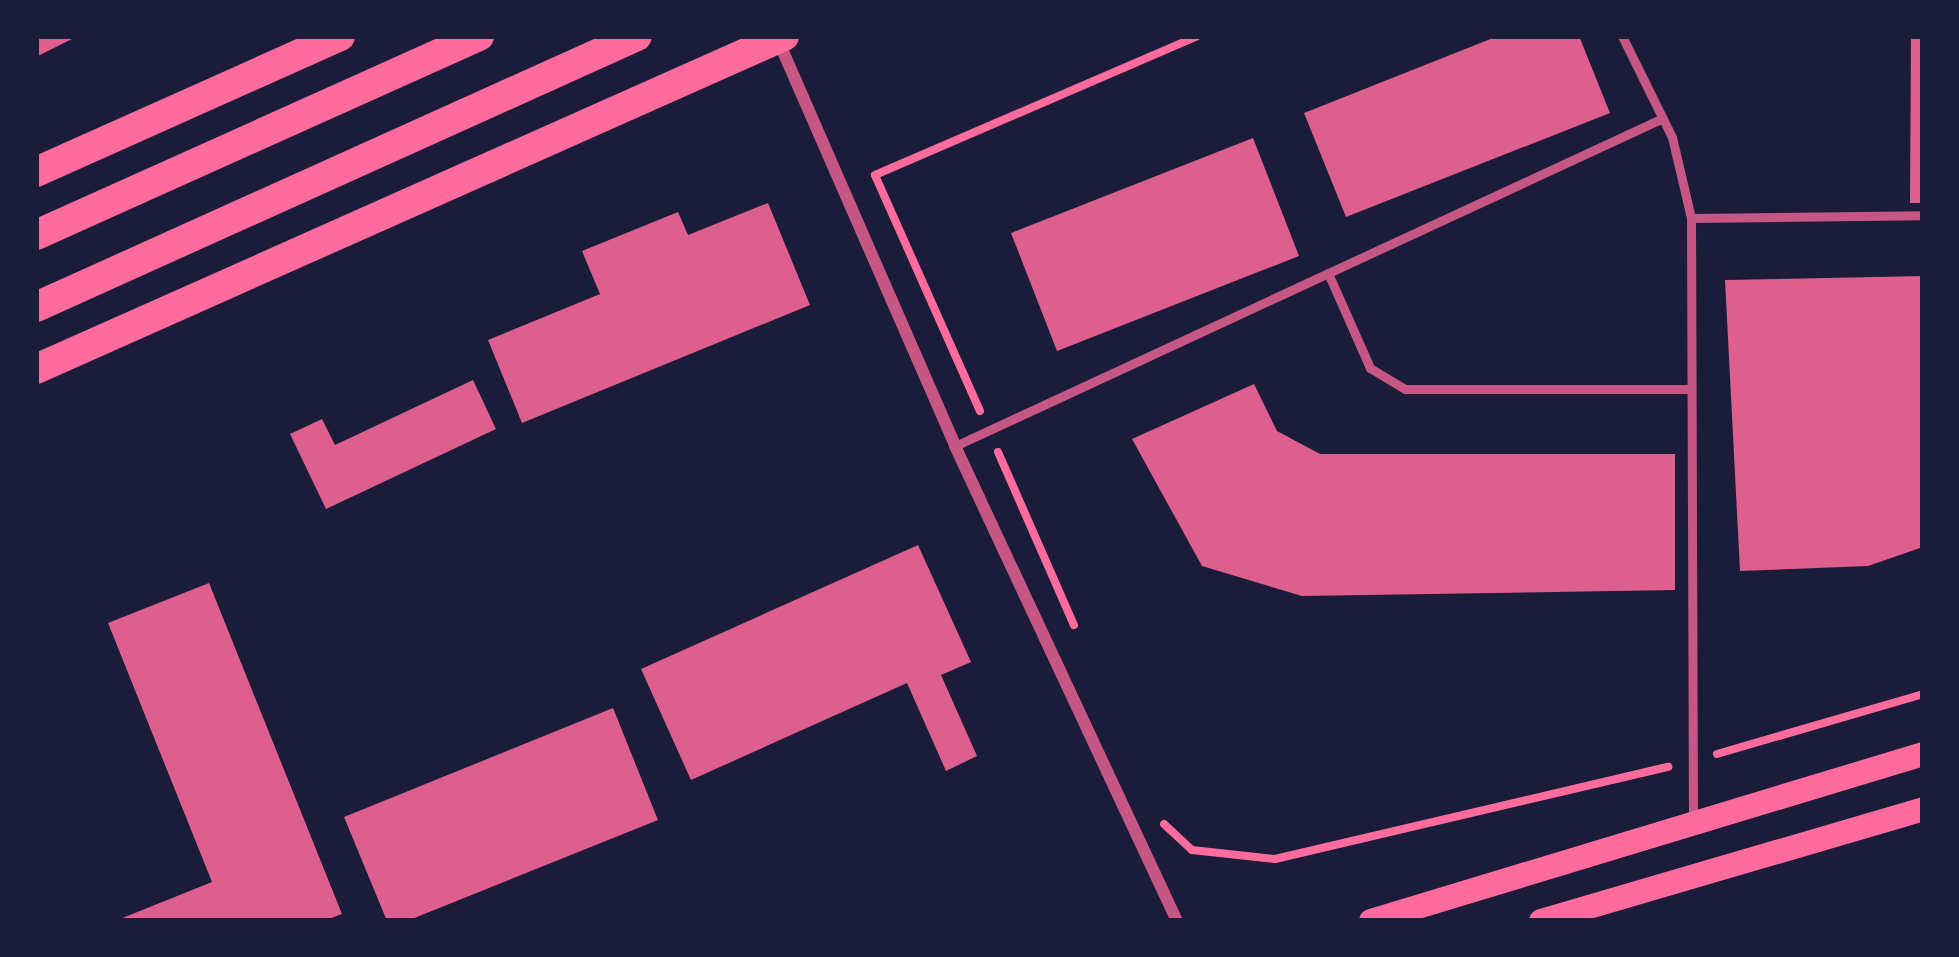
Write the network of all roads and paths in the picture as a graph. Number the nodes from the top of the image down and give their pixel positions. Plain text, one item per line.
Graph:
1 (340, 36) edge
2 (479, 36) edge
3 (637, 36) edge
4 (1197, 36) edge
5 (1622, 36) edge
6 (781, 37) edge
7 (1663, 118) junction
8 (36, 172) edge
9 (1923, 214) edge
10 (1691, 218) junction
11 (36, 235) edge
12 (1328, 273) junction
13 (36, 307) edge
14 (36, 369) edge
15 (1691, 389) junction
16 (988, 431) junction
17 (955, 446) junction
18 (1075, 628) dead end
19 (1923, 694) edge
20 (1923, 754) edge
21 (1691, 761) junction
22 (1923, 809) edge
23 (1693, 820) junction
24 (1160, 821) dead end
25 (1177, 921) edge
26 (1371, 921) edge
27 (1541, 921) edge

1 - 8 main road
2 - 11 main road
3 - 13 main road
4 - 16 path
5 - 7 lane
6 - 14 main road
6 - 17 street
7 - 10 lane
7 - 12 lane
9 - 10 lane
10 - 15 lane
12 - 15 lane
12 - 16 lane
15 - 21 lane
16 - 17 lane
16 - 18 path
17 - 25 street
19 - 21 path
20 - 23 main road
21 - 23 lane
21 - 24 path
22 - 27 main road
23 - 26 main road

